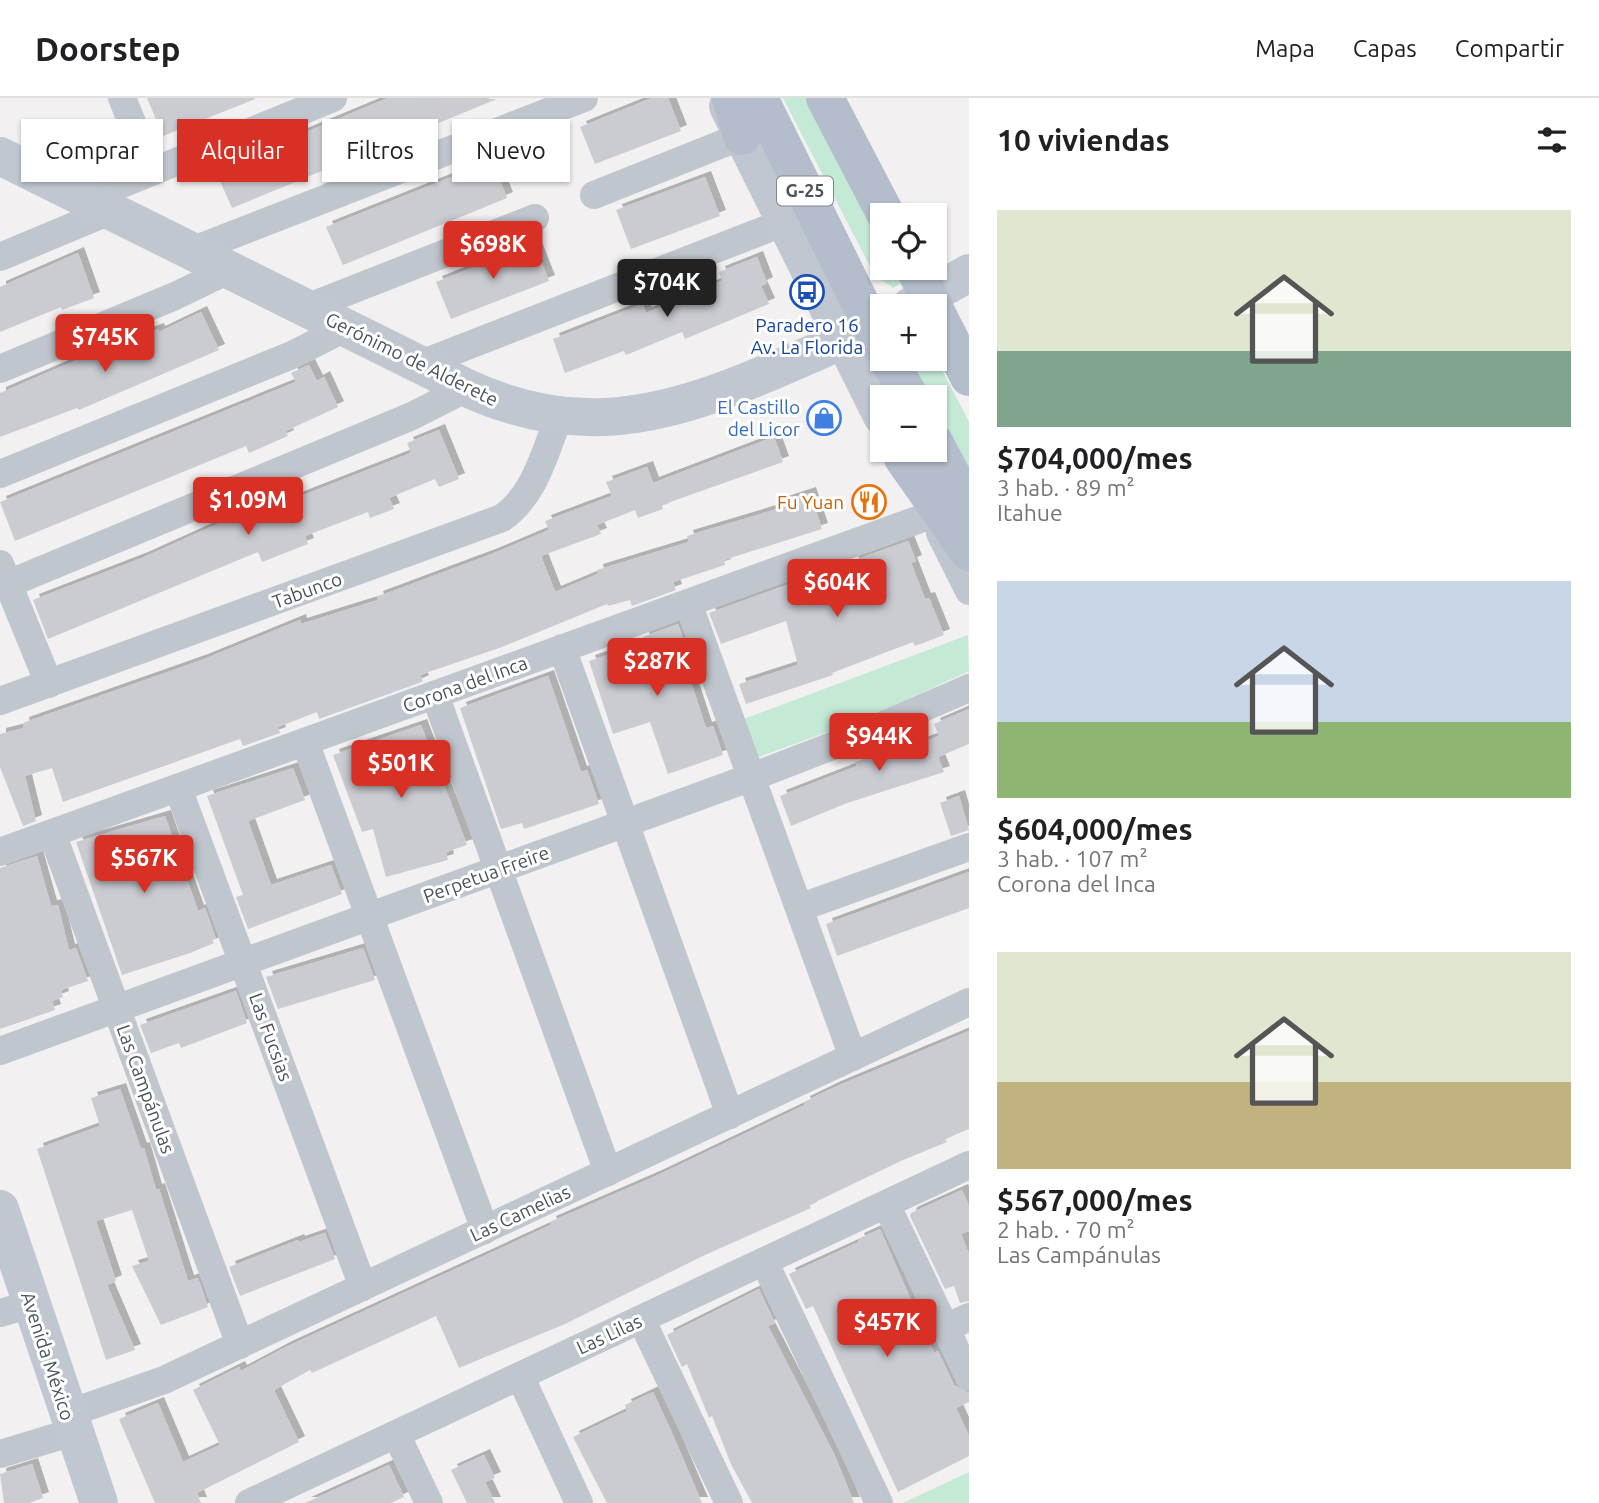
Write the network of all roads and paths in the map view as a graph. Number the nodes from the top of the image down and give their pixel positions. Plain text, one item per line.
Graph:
1 (122, 98) edge
2 (333, 98) edge
3 (584, 98) edge
4 (724, 98) edge
5 (731, 98) edge
6 (759, 98) edge
7 (825, 98) edge
8 (533, 107) edge
9 (131, 119) edge
10 (742, 136) junction
11 (0, 156) edge
12 (163, 167) edge
13 (134, 182) edge
14 (594, 195) dead end
15 (880, 203) edge
16 (97, 205) junction
17 (535, 218) dead end
18 (785, 222) junction
19 (191, 251) junction
20 (0, 257) edge
21 (229, 270) junction
22 (969, 273) edge
23 (930, 294) edge
24 (306, 308) junction
25 (345, 328) junction
26 (870, 331) edge
27 (870, 334) edge
28 (947, 338) edge
29 (870, 340) edge
30 (418, 365) junction
31 (0, 369) edge
32 (969, 377) edge
33 (467, 388) junction
34 (559, 417) junction
35 (916, 462) edge
36 (919, 462) edge
37 (924, 462) edge
38 (0, 474) edge
39 (969, 508) edge
40 (931, 515) junction
41 (969, 552) edge
42 (4, 574) edge
43 (969, 591) edge
44 (688, 603) junction
45 (562, 648) junction
46 (49, 684) junction
47 (969, 688) edge
48 (435, 695) junction
49 (0, 701) edge
50 (305, 742) junction
51 (752, 777) junction
52 (178, 788) junction
53 (625, 824) junction
54 (52, 833) junction
55 (969, 847) edge
56 (0, 852) edge
57 (498, 869) junction
58 (799, 908) junction
59 (369, 916) junction
60 (243, 962) junction
61 (969, 1002) edge
62 (116, 1009) junction
63 (0, 1051) edge
64 (853, 1057) junction
65 (730, 1115) junction
66 (969, 1165) edge
67 (608, 1172) junction
68 (886, 1204) junction
69 (0, 1209) edge
70 (485, 1230) junction
71 (764, 1261) junction
72 (363, 1287) junction
73 (16, 1308) edge
74 (641, 1319) junction
75 (958, 1323) edge
76 (240, 1345) junction
77 (520, 1376) junction
78 (969, 1377) edge
79 (70, 1423) junction
80 (396, 1434) junction
81 (0, 1454) edge
82 (281, 1496) edge
83 (99, 1503) edge
84 (249, 1503) edge
85 (429, 1503) edge
86 (579, 1503) edge
87 (729, 1503) edge
88 (879, 1503) edge

1 - 9 street
2 - 12 street
3 - 8 street
4 - 10 street
5 - 10 main road
6 - 26 main road, G-25
7 - 15 main road
8 - 19 street
10 - 14 street
10 - 18 street
11 - 16 street, Gerónimo de Alderete
13 - 16 street
16 - 19 street, Gerónimo de Alderete
16 - 20 street
17 - 24 street
18 - 27 street
18 - 30 street
19 - 21 street, Gerónimo de Alderete
21 - 24 street, Gerónimo de Alderete
21 - 31 street
22 - 23 street
24 - 25 street, Gerónimo de Alderete
25 - 30 street, Gerónimo de Alderete
25 - 38 street
28 - 32 main road
29 - 34 street, Gerónimo de Alderete
30 - 33 street, Gerónimo de Alderete
33 - 34 street, Gerónimo de Alderete
33 - 42 street
34 - 46 street, Tabunco
35 - 40 street
36 - 41 main road
37 - 39 main road
40 - 43 street
40 - 44 street, Corona del Inca
42 - 46 street
44 - 45 street, Corona del Inca
44 - 51 street
45 - 48 street, Corona del Inca
45 - 53 street
46 - 49 street, Tabunco
47 - 51 street, Perpetua Freire
48 - 50 street, Corona del Inca
48 - 57 street
50 - 52 street, Corona del Inca
50 - 59 street
51 - 53 street, Perpetua Freire
51 - 58 street
52 - 54 street, Corona del Inca
52 - 60 street, Las Fucsias
53 - 57 street, Perpetua Freire
53 - 65 street
54 - 56 street, Corona del Inca
54 - 62 street, Las Campánulas
55 - 58 street
57 - 59 street, Perpetua Freire
57 - 67 street
58 - 64 street
59 - 60 street, Perpetua Freire
59 - 70 street
60 - 62 street, Perpetua Freire
60 - 72 street, Las Fucsias
61 - 64 street, Las Camelias
62 - 63 street, Perpetua Freire
62 - 76 street, Las Campánulas
64 - 65 street, Las Camelias
65 - 67 street, Las Camelias
66 - 68 street, Las Lilas
67 - 70 street, Las Camelias
68 - 71 street, Las Lilas
68 - 75 street
69 - 73 street, Avenida México
70 - 72 street, Las Camelias
71 - 74 street, Las Lilas
71 - 88 street
72 - 76 street, Las Camelias
73 - 79 street, Avenida México
74 - 77 street, Las Lilas
74 - 87 street
75 - 78 street
76 - 79 street, Las Camelias
77 - 80 street, Las Lilas
77 - 86 street
79 - 81 street, Las Camelias
79 - 83 street, Avenida México
80 - 82 street, Las Lilas
80 - 85 street
82 - 84 street, Las Lilas

